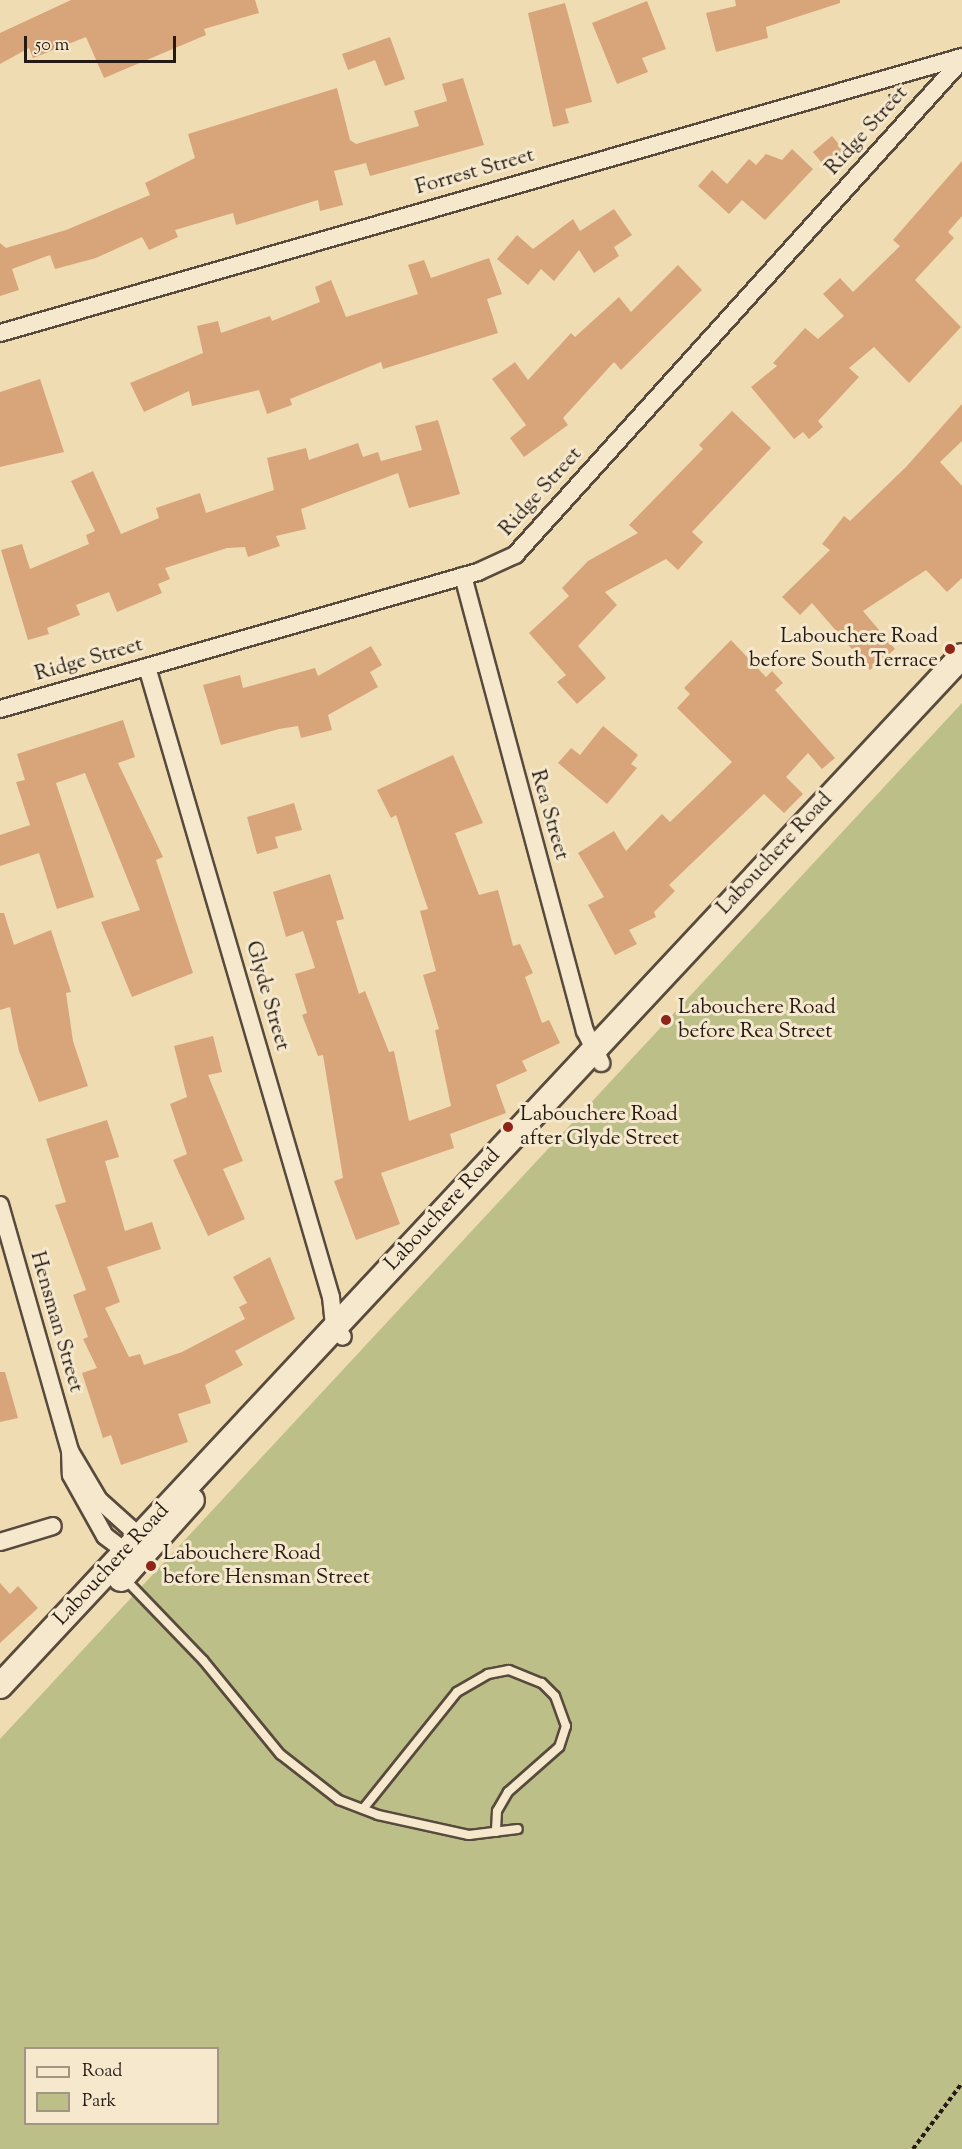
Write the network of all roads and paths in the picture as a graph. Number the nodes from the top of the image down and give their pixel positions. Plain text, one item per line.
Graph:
1 (962, 58) edge
2 (0, 333) edge
3 (463, 576) junction
4 (962, 656) edge
5 (147, 667) junction
6 (962, 676) edge
7 (0, 709) edge
8 (597, 1056) junction
9 (0, 1205) edge
10 (338, 1332) junction
11 (53, 1526) dead end
12 (0, 1542) edge
13 (131, 1556) junction
14 (0, 1686) edge
15 (0, 1707) edge
16 (363, 1809) junction
17 (518, 1829) dead end
18 (496, 1832) junction
19 (962, 2083) edge
20 (913, 2149) edge

1 - 2 street, Forrest Street
1 - 3 street, Ridge Street
3 - 5 street, Ridge Street
3 - 8 street, Rea Street
4 - 8 main road, Labouchere Road
5 - 7 street, Ridge Street
5 - 10 street, Glyde Street
6 - 8 main road, Labouchere Road
8 - 10 main road, Labouchere Road
9 - 13 street, Hensman Street
10 - 13 main road, Labouchere Road
11 - 12 street
13 - 14 main road, Labouchere Road
13 - 15 main road, Labouchere Road
13 - 16 lane
16 - 18 lane
16 - 18 lane
17 - 18 lane
19 - 20 path

